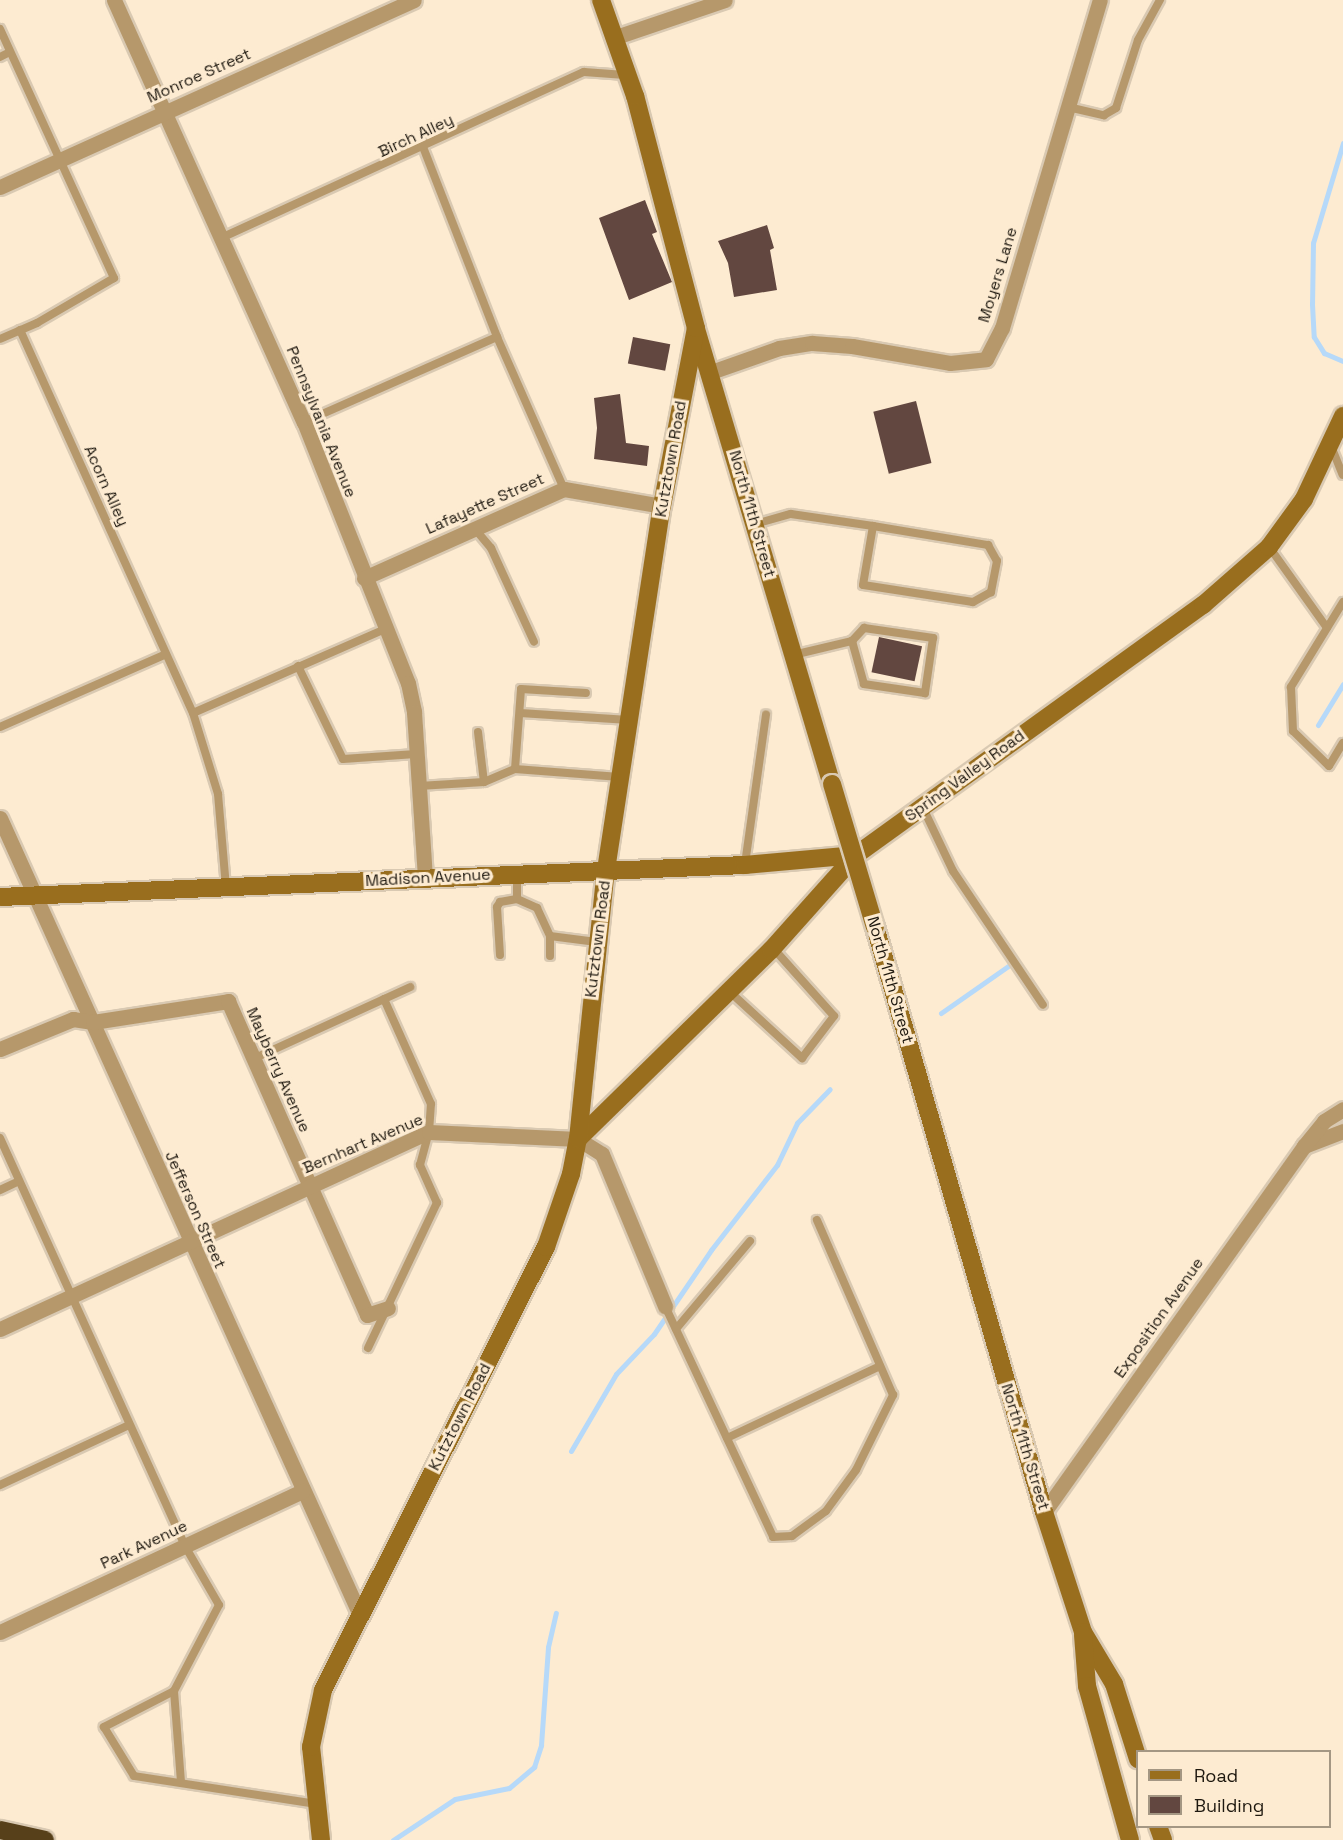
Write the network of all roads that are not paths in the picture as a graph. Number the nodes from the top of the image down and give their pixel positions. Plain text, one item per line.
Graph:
1 (114, 0) edge
2 (414, 0) edge
3 (602, 0) edge
4 (725, 0) edge
5 (1100, 0) edge
6 (1160, 0) edge
7 (0, 29) edge
8 (613, 38) junction
9 (10, 52) junction
10 (0, 57) edge
11 (625, 75) junction
12 (1068, 107) junction
13 (164, 112) junction
14 (423, 147) junction
15 (59, 160) junction
16 (0, 187) edge
17 (221, 238) junction
18 (696, 328) junction
19 (20, 330) junction
20 (497, 337) junction
21 (0, 339) edge
22 (711, 372) junction
23 (1343, 417) edge
24 (304, 422) junction
25 (1331, 445) junction
26 (1343, 475) edge
27 (564, 489) junction
28 (662, 506) junction
29 (755, 524) junction
30 (873, 526) junction
31 (475, 529) junction
32 (1269, 547) junction
33 (364, 578) junction
34 (1343, 602) edge
35 (1327, 628) junction
36 (385, 629) junction
37 (852, 641) junction
38 (534, 642) dead end
39 (166, 654) junction
40 (794, 655) junction
41 (298, 666) junction
42 (586, 693) dead end
43 (193, 712) junction
44 (520, 712) junction
45 (766, 714) dead end
46 (630, 720) junction
47 (0, 727) edge
48 (478, 732) dead end
49 (1343, 743) edge
50 (416, 754) junction
51 (515, 769) junction
52 (621, 777) junction
53 (484, 782) junction
54 (418, 786) junction
55 (922, 807) junction
56 (0, 818) edge
57 (856, 855) junction
58 (745, 865) junction
59 (606, 870) junction
60 (517, 874) junction
61 (425, 877) junction
62 (226, 888) junction
63 (36, 896) junction
64 (0, 897) edge
65 (517, 899) junction
66 (550, 936) junction
67 (597, 942) junction
68 (773, 948) junction
69 (500, 956) dead end
70 (550, 956) dead end
71 (410, 987) dead end
72 (729, 991) junction
73 (384, 999) junction
74 (1043, 1005) dead end
75 (93, 1022) junction
76 (0, 1049) edge
77 (253, 1059) junction
78 (1343, 1110) edge
79 (1343, 1131) edge
80 (429, 1132) junction
81 (0, 1138) edge
82 (578, 1139) junction
83 (1304, 1146) junction
84 (19, 1181) junction
85 (310, 1186) junction
86 (0, 1190) edge
87 (817, 1220) dead end
88 (190, 1241) junction
89 (750, 1241) dead end
90 (70, 1296) junction
91 (666, 1306) joint
92 (388, 1308) junction
93 (0, 1329) edge
94 (676, 1329) junction
95 (368, 1348) dead end
96 (880, 1366) junction
97 (129, 1425) junction
98 (727, 1438) junction
99 (0, 1485) edge
100 (303, 1491) junction
101 (1044, 1512) junction
102 (185, 1546) junction
103 (360, 1615) junction
104 (0, 1632) edge
105 (1083, 1632) junction
106 (174, 1691) junction
107 (1136, 1756) edge
108 (181, 1783) junction
109 (316, 1804) junction
110 (0, 1830) edge
111 (45, 1840) edge
112 (321, 1840) edge
113 (1130, 1840) edge

1 - 13 street, Pennsylvania Avenue
2 - 13 street, Monroe Street
3 - 8 main road, Kutztown Road
4 - 8 street
5 - 12 street, Moyers Lane
6 - 12 lane
7 - 9 lane
8 - 11 main road, Kutztown Road
9 - 10 lane
9 - 15 lane
11 - 14 lane, Birch Alley
11 - 18 main road, Kutztown Road
12 - 22 street, Moyers Lane
13 - 15 street, Monroe Street
13 - 17 street, Pennsylvania Avenue
14 - 17 lane, Birch Alley
14 - 20 lane
15 - 16 street, Monroe Street
15 - 19 lane
17 - 24 street, Pennsylvania Avenue
18 - 22 main road, North 11th Street
18 - 28 main road, Kutztown Road
19 - 21 lane
19 - 39 lane, Acorn Alley
20 - 24 lane
20 - 27 lane
22 - 29 main road, North 11th Street
23 - 25 main road, Spring Valley Road
24 - 33 street, Pennsylvania Avenue
25 - 26 lane
25 - 32 main road, Spring Valley Road
27 - 28 street, Lafayette Street
27 - 31 street, Lafayette Street
28 - 46 main road, Kutztown Road
29 - 30 lane
29 - 40 main road, North 11th Street
30 - 30 lane
31 - 33 street, Lafayette Street
31 - 38 lane
32 - 35 lane
32 - 55 main road, Spring Valley Road
33 - 36 street, Pennsylvania Avenue
34 - 35 lane
35 - 49 lane
36 - 41 lane
36 - 50 street, Pennsylvania Avenue
37 - 37 lane
37 - 40 lane
39 - 43 lane, Acorn Alley
39 - 47 lane
40 - 101 main road, North 11th Street, bridge
41 - 43 lane
41 - 50 lane
42 - 44 lane
43 - 62 lane, Acorn Alley
44 - 46 lane
44 - 51 lane
45 - 58 lane
46 - 52 main road, Kutztown Road
48 - 53 lane
50 - 54 street, Pennsylvania Avenue
51 - 52 lane
51 - 53 lane
52 - 59 main road, Kutztown Road
53 - 54 lane
54 - 61 street, Pennsylvania Avenue
55 - 57 main road, Spring Valley Road
55 - 74 lane
56 - 63 street, Jefferson Street
57 - 58 main road, Madison Avenue
57 - 68 main road, Spring Valley Road
58 - 59 main road, Madison Avenue
59 - 60 main road, Madison Avenue
59 - 67 main road, Kutztown Road
60 - 61 main road, Madison Avenue
60 - 65 lane
61 - 62 main road, Madison Avenue
62 - 63 main road, Madison Avenue
63 - 64 main road, Madison Avenue
63 - 75 street, Jefferson Street
65 - 66 lane
65 - 69 lane
66 - 67 lane
66 - 70 lane
67 - 82 main road, Kutztown Road
68 - 72 main road, Spring Valley Road
68 - 72 lane
71 - 73 lane
72 - 82 main road, Spring Valley Road
73 - 77 lane
73 - 80 lane
75 - 76 street, Mayberry Avenue
75 - 77 street, Mayberry Avenue
75 - 88 street, Jefferson Street
77 - 85 street, Mayberry Avenue
78 - 83 street, Exposition Avenue
79 - 83 street
80 - 82 street, Bernhart Avenue
80 - 85 street, Bernhart Avenue
80 - 92 lane
81 - 84 lane
82 - 91 street
82 - 103 main road, Kutztown Road
83 - 101 street, Exposition Avenue
84 - 86 lane
84 - 90 lane
85 - 88 street, Bernhart Avenue
85 - 92 street, Mayberry Avenue
87 - 96 lane
88 - 90 street, Bernhart Avenue
88 - 100 street, Jefferson Street
89 - 94 lane
90 - 93 street, Bernhart Avenue
90 - 97 lane
91 - 94 lane
92 - 95 lane
94 - 98 lane
96 - 98 lane
96 - 98 lane
97 - 99 lane
97 - 102 lane
100 - 102 street, Park Avenue
100 - 103 street, Jefferson Street
101 - 105 main road, North 11th Street
102 - 104 street, Park Avenue
102 - 106 lane
103 - 109 main road, Kutztown Road
105 - 107 main road, North 11th Street
105 - 113 main road, North 11th Street
106 - 108 lane
106 - 108 lane
108 - 109 lane
109 - 112 main road, Kutztown Road
110 - 111 highway

